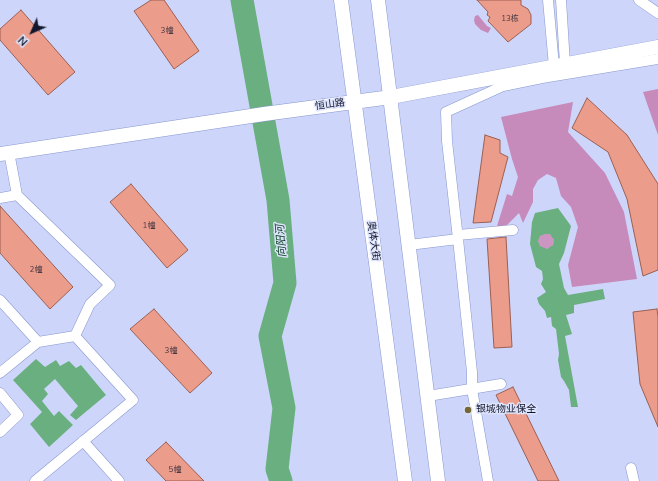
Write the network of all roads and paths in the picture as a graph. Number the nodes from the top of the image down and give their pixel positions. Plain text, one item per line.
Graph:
1 (341, 0) edge
2 (378, 0) edge
3 (548, 0) edge
4 (561, 0) edge
5 (639, 0) edge
6 (658, 13) edge
7 (658, 47) edge
8 (658, 59) edge
9 (560, 65) junction
10 (391, 97) junction
11 (354, 102) junction
12 (5, 153) edge
13 (18, 195) junction
14 (0, 198) edge
15 (513, 230) dead end
16 (458, 237) junction
17 (409, 246) junction
18 (0, 300) edge
19 (75, 336) junction
20 (38, 342) junction
21 (0, 373) edge
22 (501, 384) dead end
23 (472, 389) junction
24 (0, 393) edge
25 (428, 396) junction
26 (0, 432) edge
27 (83, 441) junction
28 (631, 468) dead end
29 (35, 481) edge
30 (119, 481) edge
31 (405, 481) edge
32 (438, 481) edge
33 (488, 481) edge
34 (634, 481) edge

1 - 11 main road, 奥体大街
2 - 10 main road
3 - 9 street
4 - 9 street
5 - 6 street
7 - 9 main road, 恒山路
8 - 16 street
9 - 10 main road, 恒山路
10 - 11 main road, 恒山路
10 - 17 main road
11 - 12 main road, 恒山路
11 - 31 main road, 奥体大街
12 - 13 street
13 - 14 street
13 - 19 street
15 - 16 street
16 - 17 street
16 - 23 street
17 - 25 main road
18 - 20 street
19 - 20 street
19 - 27 street
20 - 21 street
22 - 23 street
23 - 25 street
23 - 33 street
24 - 26 street
25 - 32 main road
27 - 29 street
27 - 30 street
28 - 34 street

